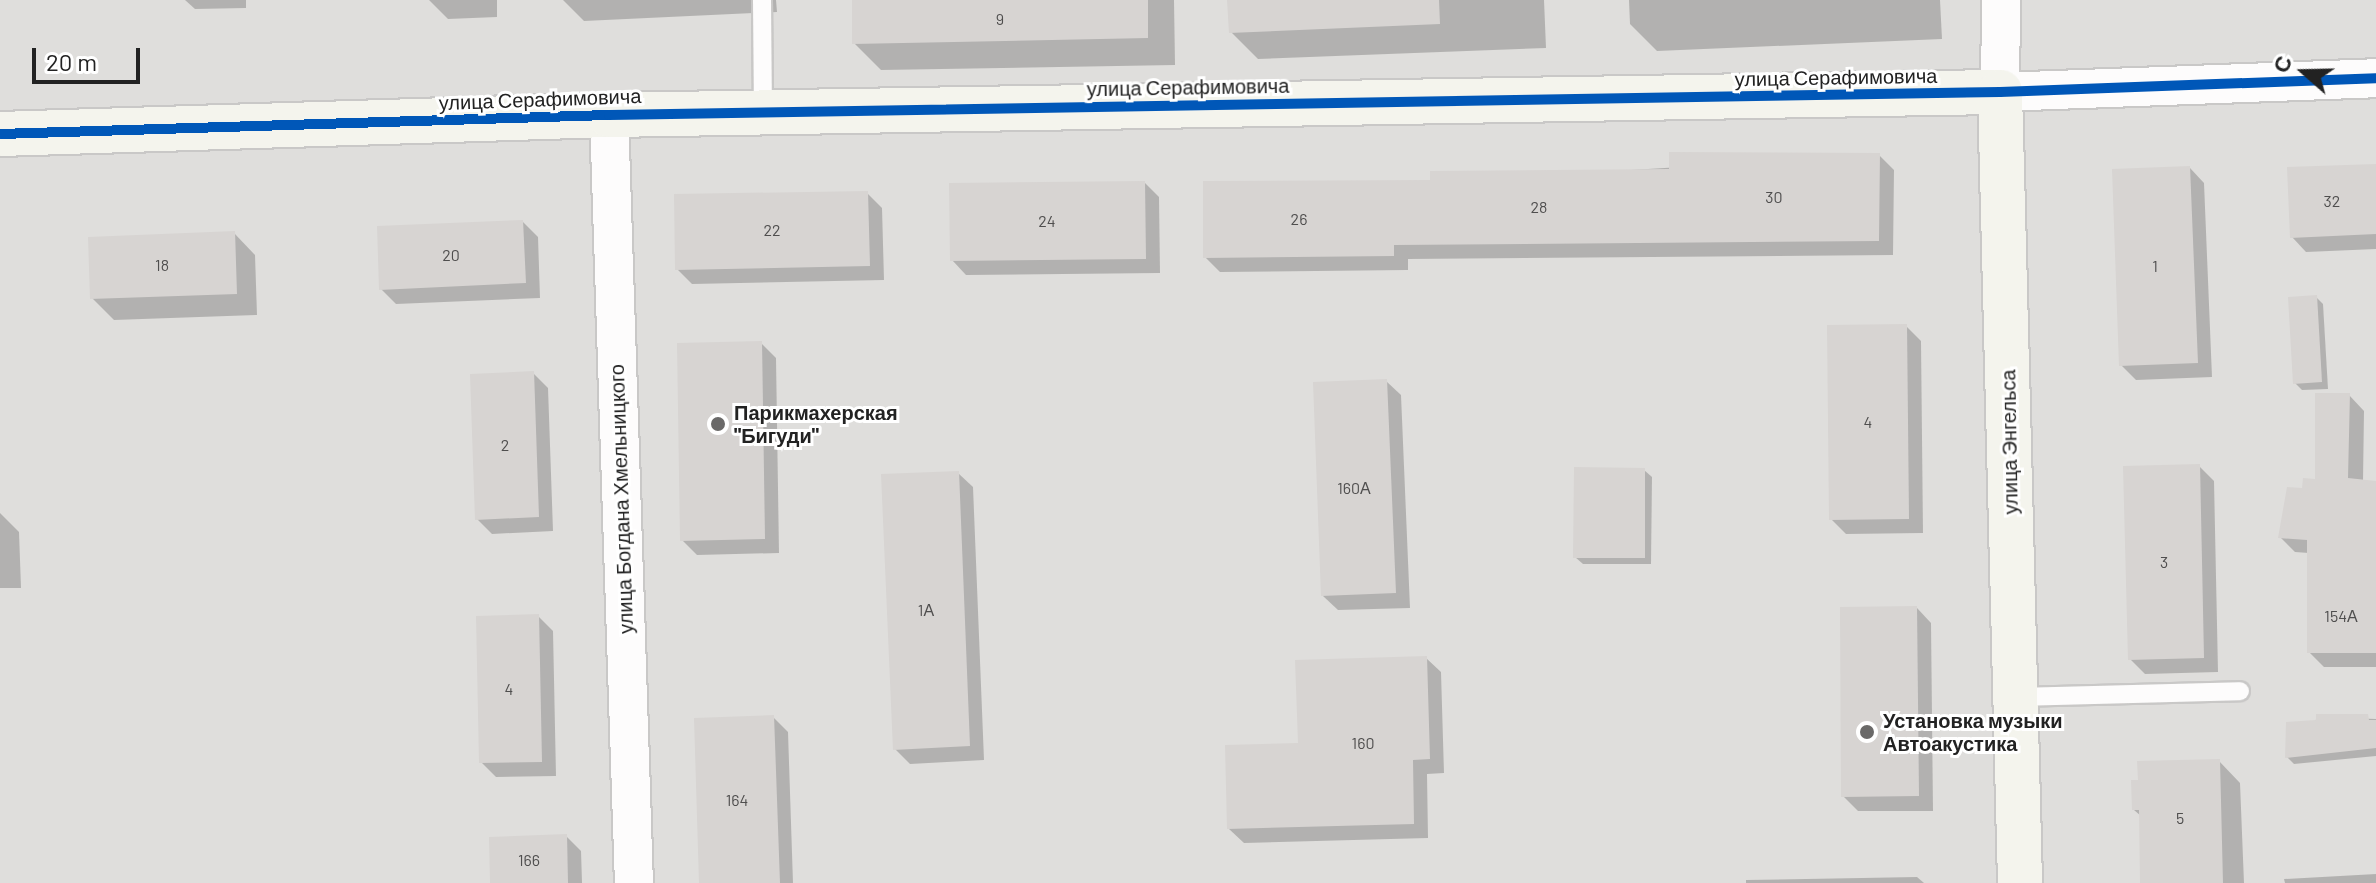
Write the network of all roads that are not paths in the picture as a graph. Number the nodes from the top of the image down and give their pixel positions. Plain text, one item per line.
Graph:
1 (762, 0) edge
2 (2001, 0) edge
3 (2376, 78) edge
4 (2000, 92) junction
5 (763, 112) junction
6 (609, 115) junction
7 (0, 134) edge
8 (2240, 691) dead end
9 (2016, 697) junction
10 (634, 883) edge
11 (2020, 883) edge

1 - 5 lane
2 - 4 street, улица Энгельса
3 - 4 street, улица Серафимовича
4 - 5 street, улица Серафимовича
4 - 9 street, улица Энгельса
5 - 6 street, улица Серафимовича
6 - 7 street, улица Серафимовича
6 - 10 street, улица Богдана Хмельницкого
8 - 9 lane
9 - 11 street, улица Энгельса

